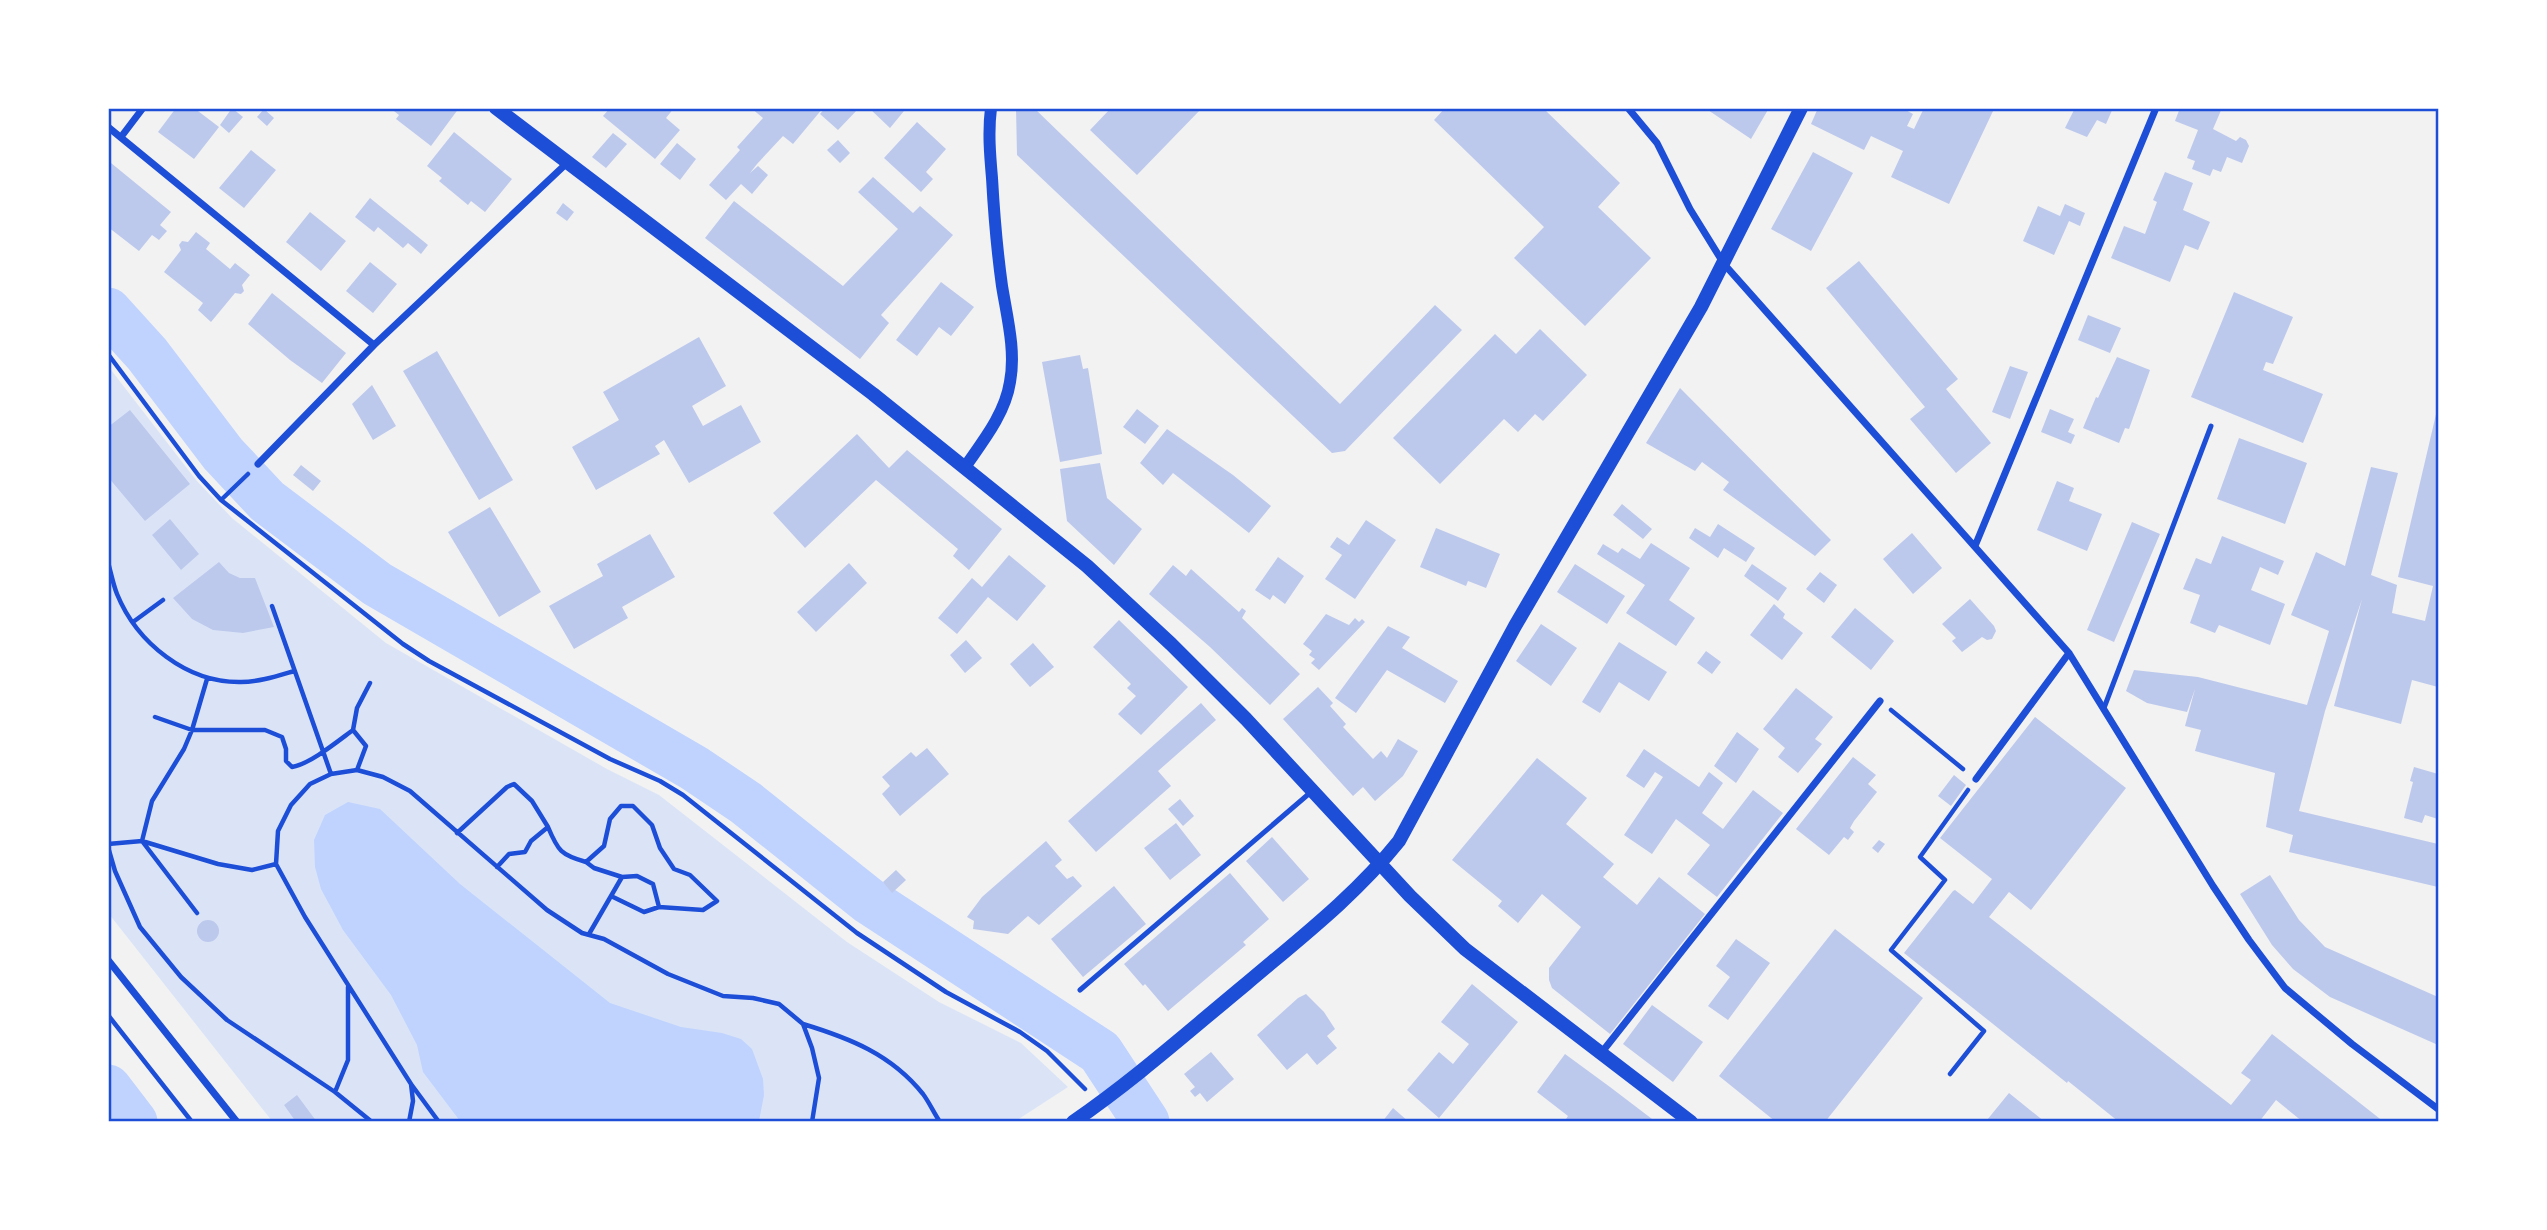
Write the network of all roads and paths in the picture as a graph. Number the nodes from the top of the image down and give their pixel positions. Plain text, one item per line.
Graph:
1 (144, 108) edge
2 (496, 108) edge
3 (990, 108) edge
4 (1628, 108) edge
5 (1801, 108) edge
6 (2156, 108) edge
7 (108, 127) edge
8 (121, 137) junction
9 (567, 163) junction
10 (1724, 264) junction
11 (374, 345) junction
12 (108, 354) edge
13 (2211, 426) dead end
14 (258, 464) joint
15 (965, 467) junction
16 (221, 500) junction
17 (1975, 546) junction
18 (108, 562) edge
19 (163, 600) dead end
20 (272, 606) dead end
21 (133, 622) junction
22 (2068, 653) junction
23 (294, 671) junction
24 (207, 679) junction
25 (370, 682) dead end
26 (1880, 701) joint
27 (2104, 708) junction
28 (155, 717) dead end
29 (192, 730) junction
30 (353, 730) junction
31 (324, 752) junction
32 (357, 770) junction
33 (331, 774) junction
34 (1976, 779) junction
35 (1312, 791) junction
36 (548, 827) junction
37 (457, 833) junction
38 (142, 841) junction
39 (108, 846) edge
40 (586, 862) junction
41 (276, 864) junction
42 (1380, 864) junction
43 (497, 867) junction
44 (622, 877) junction
45 (611, 895) junction
46 (659, 907) junction
47 (197, 913) dead end
48 (589, 934) junction
49 (108, 960) edge
50 (348, 986) junction
51 (1080, 990) dead end
52 (108, 1016) edge
53 (803, 1024) junction
54 (1602, 1052) junction
55 (1950, 1074) dead end
56 (411, 1084) junction
57 (335, 1092) junction
58 (1098, 1105) junction
59 (2438, 1109) edge
60 (192, 1122) edge
61 (237, 1122) edge
62 (372, 1122) edge
63 (409, 1122) edge
64 (439, 1122) edge
65 (812, 1122) edge
66 (940, 1122) edge
67 (1073, 1122) edge
68 (1691, 1122) edge

1 - 8 street
2 - 9 main road
3 - 15 street
4 - 10 street
5 - 10 main road
6 - 17 street
7 - 8 street
8 - 11 street
9 - 11 street
9 - 15 main road
10 - 17 street
10 - 42 main road
11 - 14 street
12 - 16 path
13 - 27 lane
14 - 16 path
15 - 35 main road
16 - 58 path
17 - 22 street
18 - 21 path
19 - 21 path
20 - 23 path
21 - 24 path
22 - 27 street
22 - 34 street
23 - 24 path
23 - 31 path
24 - 29 path
25 - 30 path
26 - 34 path
26 - 54 street
27 - 59 street
28 - 29 path
29 - 31 path
29 - 38 path
30 - 31 path
30 - 32 path
31 - 33 path
32 - 33 path
32 - 37 path
33 - 41 path
34 - 55 path
35 - 42 main road
35 - 51 lane
36 - 37 path
36 - 40 path
36 - 43 path
37 - 43 path
38 - 39 path
38 - 41 path
38 - 47 path
39 - 57 path
40 - 44 path
40 - 46 path
41 - 50 path
42 - 54 main road
42 - 58 main road
43 - 48 path
44 - 45 path
44 - 46 path
45 - 46 path
45 - 48 path
48 - 53 path
49 - 61 street
50 - 56 path
50 - 57 path
52 - 60 path
53 - 65 path
53 - 66 path
54 - 68 main road
56 - 63 path
56 - 64 path
57 - 62 path
58 - 67 main road

